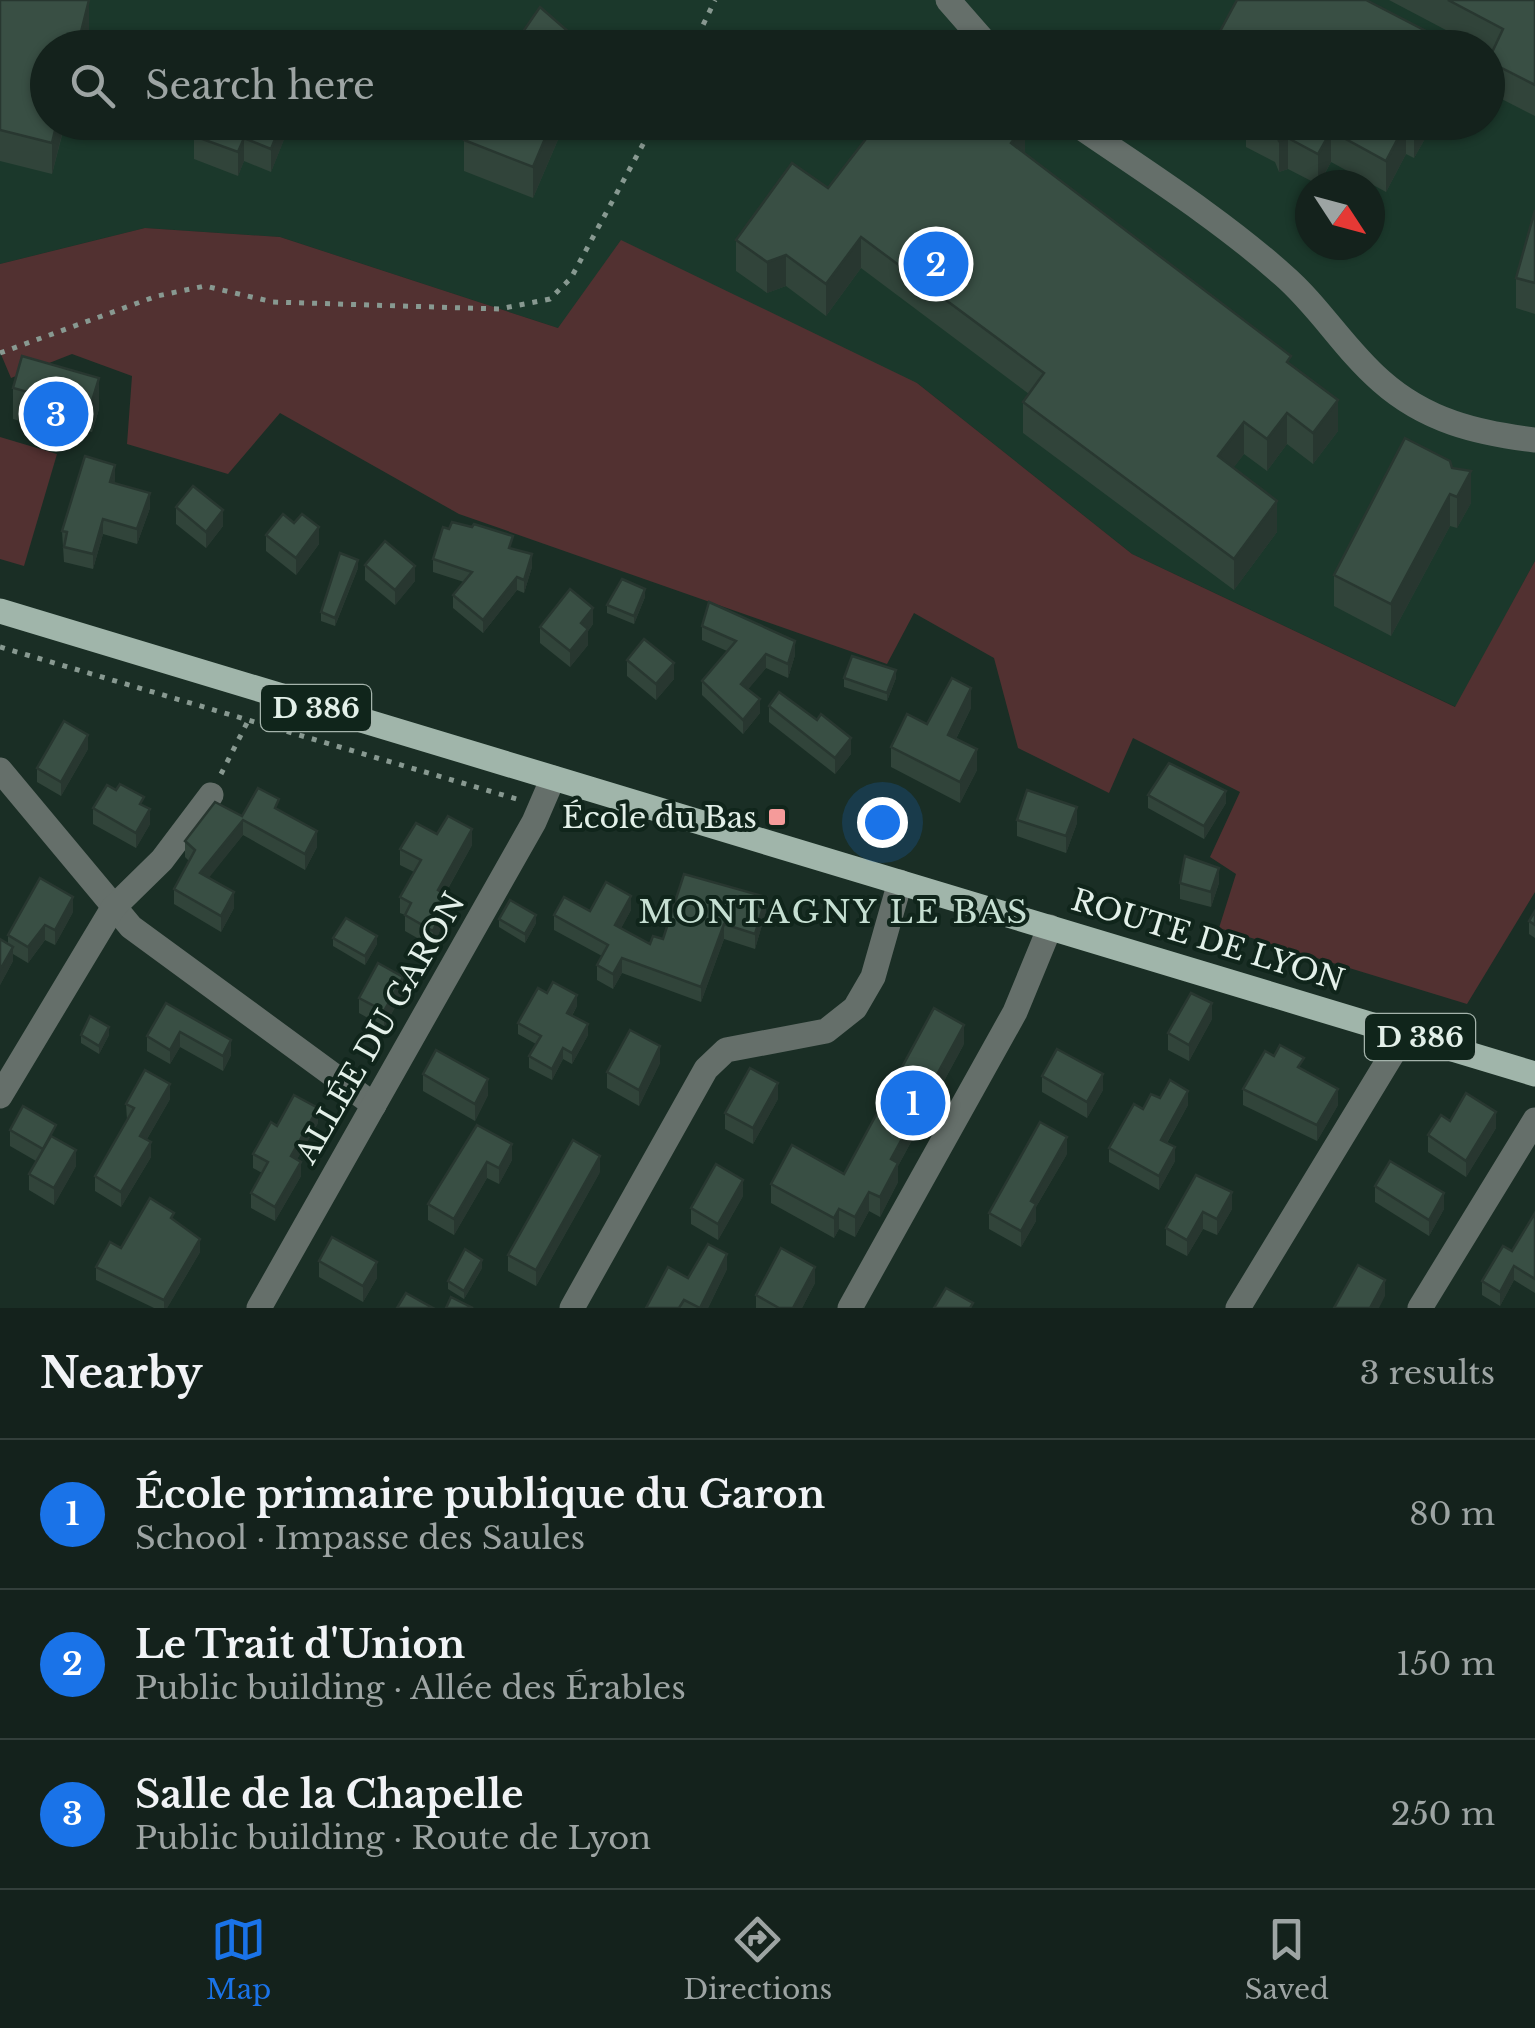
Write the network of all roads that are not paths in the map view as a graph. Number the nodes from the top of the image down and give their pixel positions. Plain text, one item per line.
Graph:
1 (948, 0) edge
2 (974, 30) edge
3 (1099, 140) edge
4 (1535, 440) edge
5 (0, 612) edge
6 (0, 770) edge
7 (553, 778) junction
8 (211, 795) road end
9 (900, 882) junction
10 (113, 908) junction
11 (1050, 927) junction
12 (1405, 1033) junction
13 (1535, 1074) edge
14 (0, 1096) edge
15 (374, 1106) junction
16 (1535, 1120) edge
17 (259, 1308) edge
18 (572, 1308) edge
19 (850, 1308) edge
20 (1238, 1308) edge
21 (1420, 1308) edge

1 - 2 street
3 - 4 street
5 - 7 main road, ROUTE DE LYON / D 386
6 - 10 street
7 - 9 main road, ROUTE DE LYON / D 386
7 - 15 street, ALLÉE DU GARON
8 - 10 street
9 - 11 main road, ROUTE DE LYON / D 386
9 - 18 street
10 - 14 street
10 - 15 street
11 - 12 main road, ROUTE DE LYON / D 386
11 - 19 street
12 - 13 main road, ROUTE DE LYON / D 386
12 - 20 street
15 - 17 street, ALLÉE DU GARON
16 - 21 street

